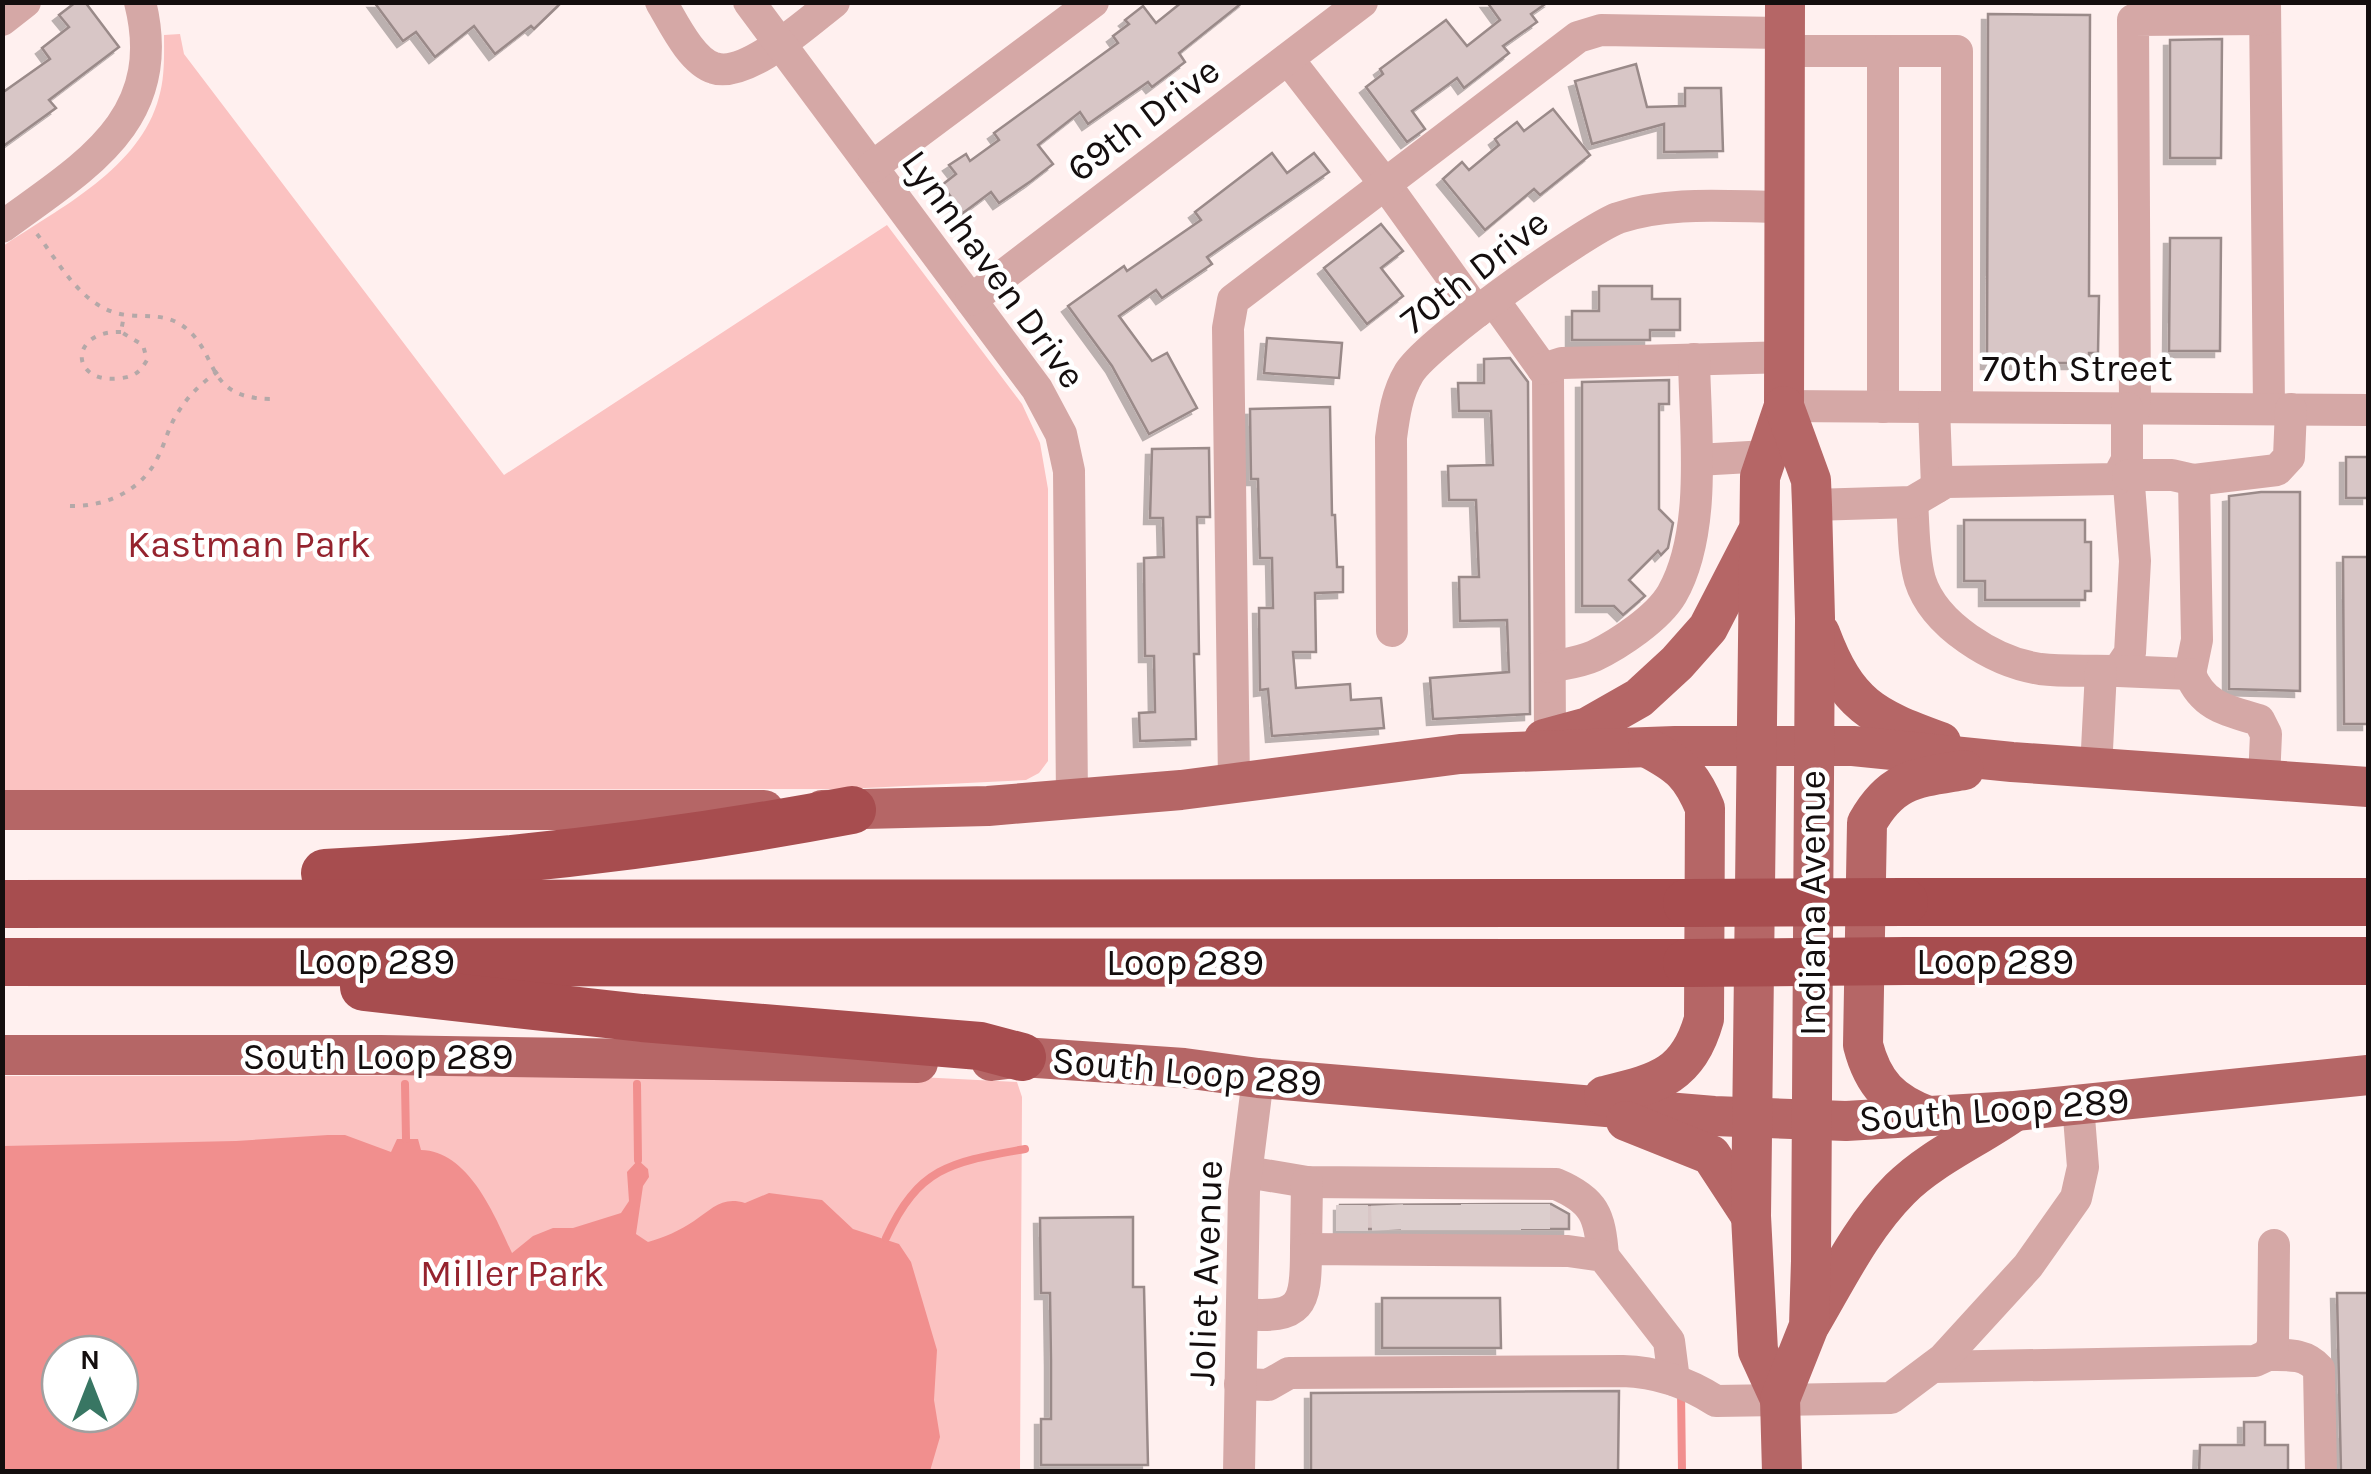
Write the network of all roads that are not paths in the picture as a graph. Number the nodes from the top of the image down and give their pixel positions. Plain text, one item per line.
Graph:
1 (26, 2) edge
2 (140, 2) edge
3 (661, 2) edge
4 (749, 2) edge
5 (834, 2) edge
6 (1093, 2) edge
7 (1362, 2) edge
8 (2132, 11) edge
9 (2265, 11) edge
10 (2, 20) edge
11 (1785, 29) edge
12 (780, 43) junction
13 (1882, 51) junction
14 (1288, 59) junction
15 (872, 167) junction
16 (1384, 184) junction
17 (1785, 207) junction
18 (2, 226) edge
19 (971, 300) junction
20 (1486, 307) junction
21 (1785, 357) junction
22 (1694, 359) junction
23 (1543, 369) junction
24 (1784, 406) junction
25 (1883, 407) junction
26 (1946, 407) junction
27 (2131, 408) junction
28 (2280, 409) junction
29 (2368, 410) edge
30 (1768, 456) junction
31 (1697, 460) junction
32 (2128, 467) junction
33 (2194, 480) junction
34 (1925, 495) junction
35 (1812, 505) junction
36 (1760, 527) junction
37 (1815, 618) junction
38 (1392, 632) dead end
39 (1550, 667) junction
40 (2110, 671) junction
41 (2190, 674) junction
42 (1550, 738) junction
43 (1813, 745) junction
44 (1759, 746) junction
45 (1648, 748) junction
46 (1460, 754) junction
47 (2012, 762) junction
48 (2096, 768) junction
49 (2264, 780) junction
50 (1234, 783) junction
51 (2368, 787) edge
52 (1072, 799) junction
53 (2, 810) edge
54 (852, 810) junction
55 (2, 893) edge
56 (2368, 902) edge
57 (2, 904) edge
58 (183, 961) junction
59 (2368, 961) edge
60 (2, 962) edge
61 (2, 1055) edge
62 (1022, 1057) junction
63 (2368, 1075) edge
64 (1258, 1078) junction
65 (1576, 1103) junction
66 (2078, 1105) junction
67 (2015, 1111) junction
68 (1928, 1116) junction
69 (1754, 1118) junction
70 (1811, 1120) junction
71 (1247, 1172) junction
72 (1308, 1182) junction
73 (1751, 1216) junction
74 (1352, 1217) junction
75 (1461, 1217) junction
76 (2274, 1244) dead end
77 (1306, 1249) junction
78 (1603, 1256) junction
79 (1242, 1314) junction
80 (1808, 1326) junction
81 (2268, 1355) junction
82 (1933, 1367) junction
83 (1674, 1380) junction
84 (1240, 1384) junction
85 (1780, 1398) junction
86 (1239, 1472) edge
87 (1782, 1472) edge
88 (2321, 1472) edge

1 - 10 street
2 - 18 street
3 - 12 street
4 - 12 street, Lynnhaven Drive
5 - 12 street
6 - 15 street
7 - 14 street, 69th Drive
8 - 9 street
8 - 27 street
9 - 28 street
11 - 13 street
11 - 16 street
11 - 17 main road, Indiana Avenue
12 - 15 street, Lynnhaven Drive
13 - 25 street
13 - 26 street
14 - 16 street
14 - 19 street, 69th Drive
15 - 19 street, Lynnhaven Drive
16 - 20 street
16 - 50 street
17 - 20 street, 70th Drive
17 - 21 main road, Indiana Avenue
19 - 52 street, Lynnhaven Drive
20 - 23 street
20 - 38 street, 70th Drive
21 - 22 street
21 - 24 main road, Indiana Avenue
22 - 23 street
22 - 31 street
23 - 39 street
24 - 25 street, 70th Street
24 - 30 main road, Indiana Avenue
24 - 35 main road, Indiana Avenue
25 - 26 street, 70th Street
26 - 27 street, 70th Street
26 - 34 street
27 - 28 street, 70th Street
27 - 32 street
28 - 29 street, 70th Street
28 - 33 street
30 - 31 street
30 - 36 main road, Indiana Avenue
31 - 39 street
32 - 33 street
32 - 34 street
32 - 40 street
33 - 41 street
34 - 35 street
34 - 40 street
35 - 37 main road, Indiana Avenue
36 - 42 main road
36 - 44 main road, Indiana Avenue
37 - 43 main road, Indiana Avenue
37 - 47 main road
39 - 42 street
40 - 41 street
40 - 48 street
41 - 49 street
42 - 46 main road
43 - 44 main road
43 - 47 main road
43 - 70 main road, Indiana Avenue
44 - 45 main road
44 - 69 main road, Indiana Avenue
45 - 46 main road
45 - 65 main road
46 - 50 main road
47 - 48 main road
47 - 68 main road
48 - 49 main road
49 - 51 main road
50 - 52 main road
52 - 54 main road
53 - 54 main road
54 - 55 highway
56 - 57 highway, Loop 289, bridge
58 - 59 highway, Loop 289, bridge
58 - 60 highway, Loop 289
58 - 62 highway
61 - 62 main road, South Loop 289
62 - 64 main road, South Loop 289
63 - 66 main road, South Loop 289
64 - 65 main road, South Loop 289
64 - 71 street, Joliet Avenue
65 - 69 main road, South Loop 289
65 - 73 main road
66 - 67 main road, South Loop 289
66 - 82 street
67 - 68 main road, South Loop 289
67 - 80 main road
68 - 70 main road, South Loop 289
69 - 70 main road, South Loop 289
69 - 73 main road, Indiana Avenue
70 - 80 main road, Indiana Avenue
71 - 72 street
71 - 79 street, Joliet Avenue
72 - 74 street
72 - 77 street
73 - 85 main road, Indiana Avenue
74 - 75 street
74 - 75 street
74 - 77 street
75 - 78 street
75 - 78 street
76 - 81 street
77 - 79 street
78 - 83 street
79 - 84 street, Joliet Avenue
80 - 85 main road, Indiana Avenue
81 - 82 street
81 - 88 street
82 - 85 street
83 - 84 street
83 - 85 street
84 - 86 street, Joliet Avenue
85 - 87 main road, Indiana Avenue

